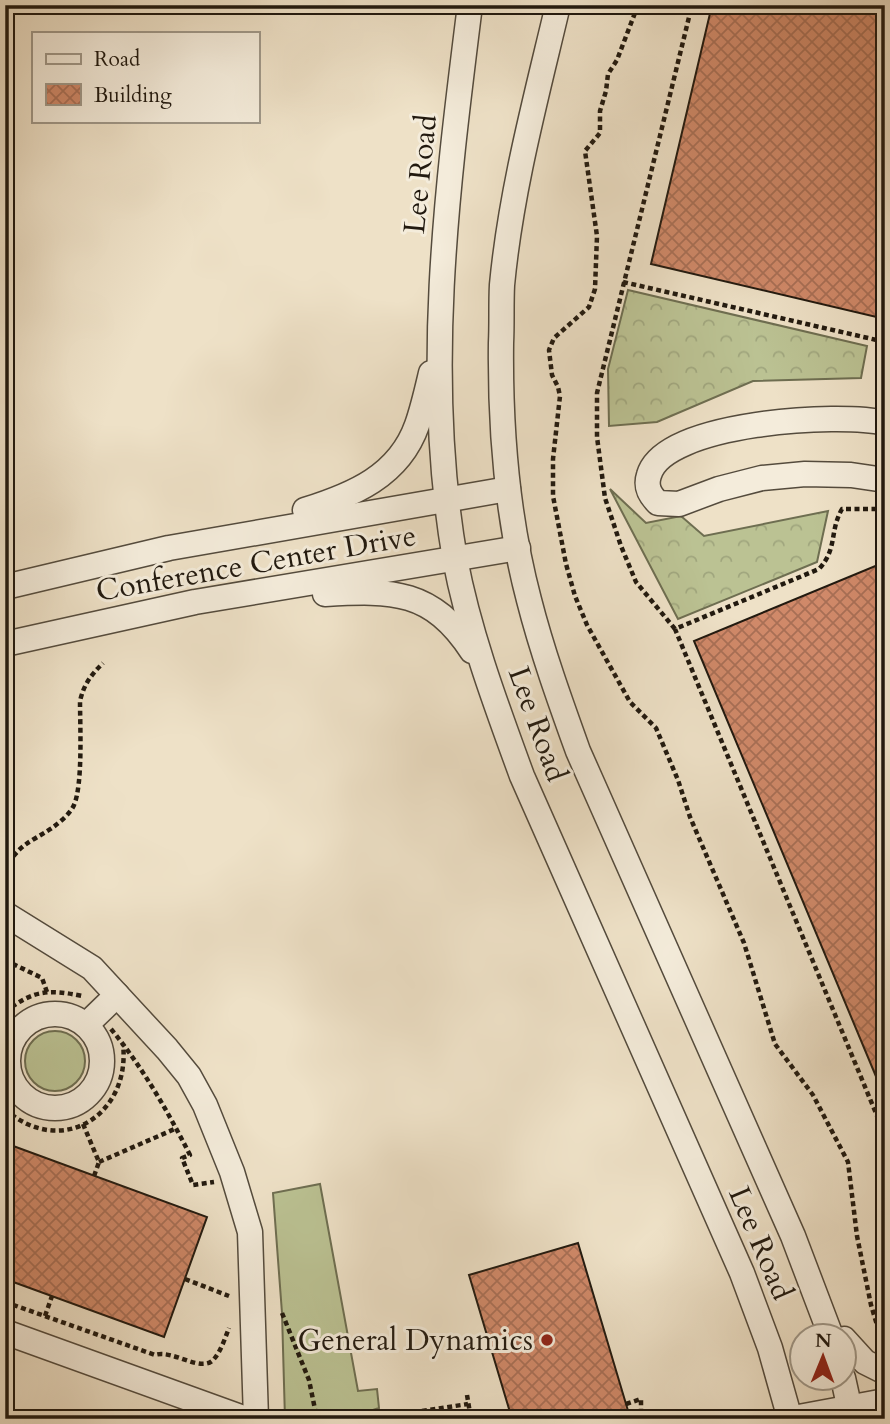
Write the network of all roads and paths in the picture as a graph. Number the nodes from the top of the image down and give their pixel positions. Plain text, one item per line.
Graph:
1 (470, 5) edge
2 (558, 5) edge
3 (638, 5) edge
4 (692, 5) edge
5 (623, 282) junction
6 (440, 341) junction
7 (885, 346) edge
8 (885, 376) edge
9 (885, 393) edge
10 (885, 423) edge
11 (885, 480) edge
12 (508, 489) junction
13 (446, 499) junction
14 (885, 509) edge
15 (200, 542) junction
16 (518, 548) junction
17 (456, 560) junction
18 (5, 587) edge
19 (195, 602) junction
20 (675, 629) junction
21 (5, 644) edge
22 (103, 663) dead end
23 (484, 670) junction
24 (5, 871) edge
25 (5, 914) edge
26 (5, 960) edge
27 (58, 991) dead end
28 (47, 992) junction
29 (117, 995) junction
30 (5, 1012) edge
31 (86, 1025) dead end
32 (5, 1109) edge
33 (83, 1124) junction
34 (177, 1128) junction
35 (885, 1135) edge
36 (99, 1162) junction
37 (94, 1176) dead end
38 (221, 1190) dead end
39 (185, 1279) dead end
40 (235, 1292) dead end
41 (816, 1294) junction
42 (52, 1296) dead end
43 (5, 1302) edge
44 (282, 1313) dead end
45 (45, 1316) junction
46 (232, 1321) dead end
47 (826, 1322) edge
48 (833, 1322) edge
49 (5, 1332) edge
50 (885, 1349) edge
51 (858, 1354) edge
52 (885, 1371) edge
53 (846, 1392) edge
54 (467, 1395) dead end
55 (885, 1401) edge
56 (468, 1404) junction
57 (626, 1404) dead end
58 (422, 1411) dead end
59 (850, 1413) edge
60 (246, 1419) edge
61 (256, 1419) edge
62 (317, 1419) edge
63 (471, 1419) edge
64 (641, 1419) edge
65 (789, 1419) edge

1 - 6 street, Lee Road
2 - 12 street, Lee Road
3 - 50 path
4 - 5 path
5 - 7 path
5 - 20 path
6 - 13 street, Lee Road
6 - 15 street
8 - 9 path
10 - 11 street
12 - 13 street, Conference Center Drive
12 - 16 street, Lee Road
13 - 15 street, Conference Center Drive
13 - 17 street, Lee Road
14 - 20 path
15 - 18 street, Conference Center Drive
16 - 17 street, Conference Center Drive
16 - 41 street, Lee Road
17 - 19 street, Conference Center Drive
17 - 23 street, Lee Road
19 - 21 street, Conference Center Drive
19 - 23 street
20 - 35 path
22 - 24 path
23 - 65 street, Lee Road
25 - 29 street
26 - 28 path
27 - 28 path
28 - 30 path
29 - 31 street
29 - 61 street
32 - 33 path
33 - 34 path
33 - 36 path
34 - 36 path
34 - 38 path
36 - 37 path
39 - 40 path
41 - 47 street, Lee Road
41 - 48 street
42 - 45 path
43 - 45 path
44 - 62 path
45 - 46 path
49 - 60 street
51 - 52 street
53 - 59 street
54 - 56 path
55 - 59 street, Lee Road
56 - 58 path
56 - 63 path
57 - 64 path
59 - 65 street, Lee Road

